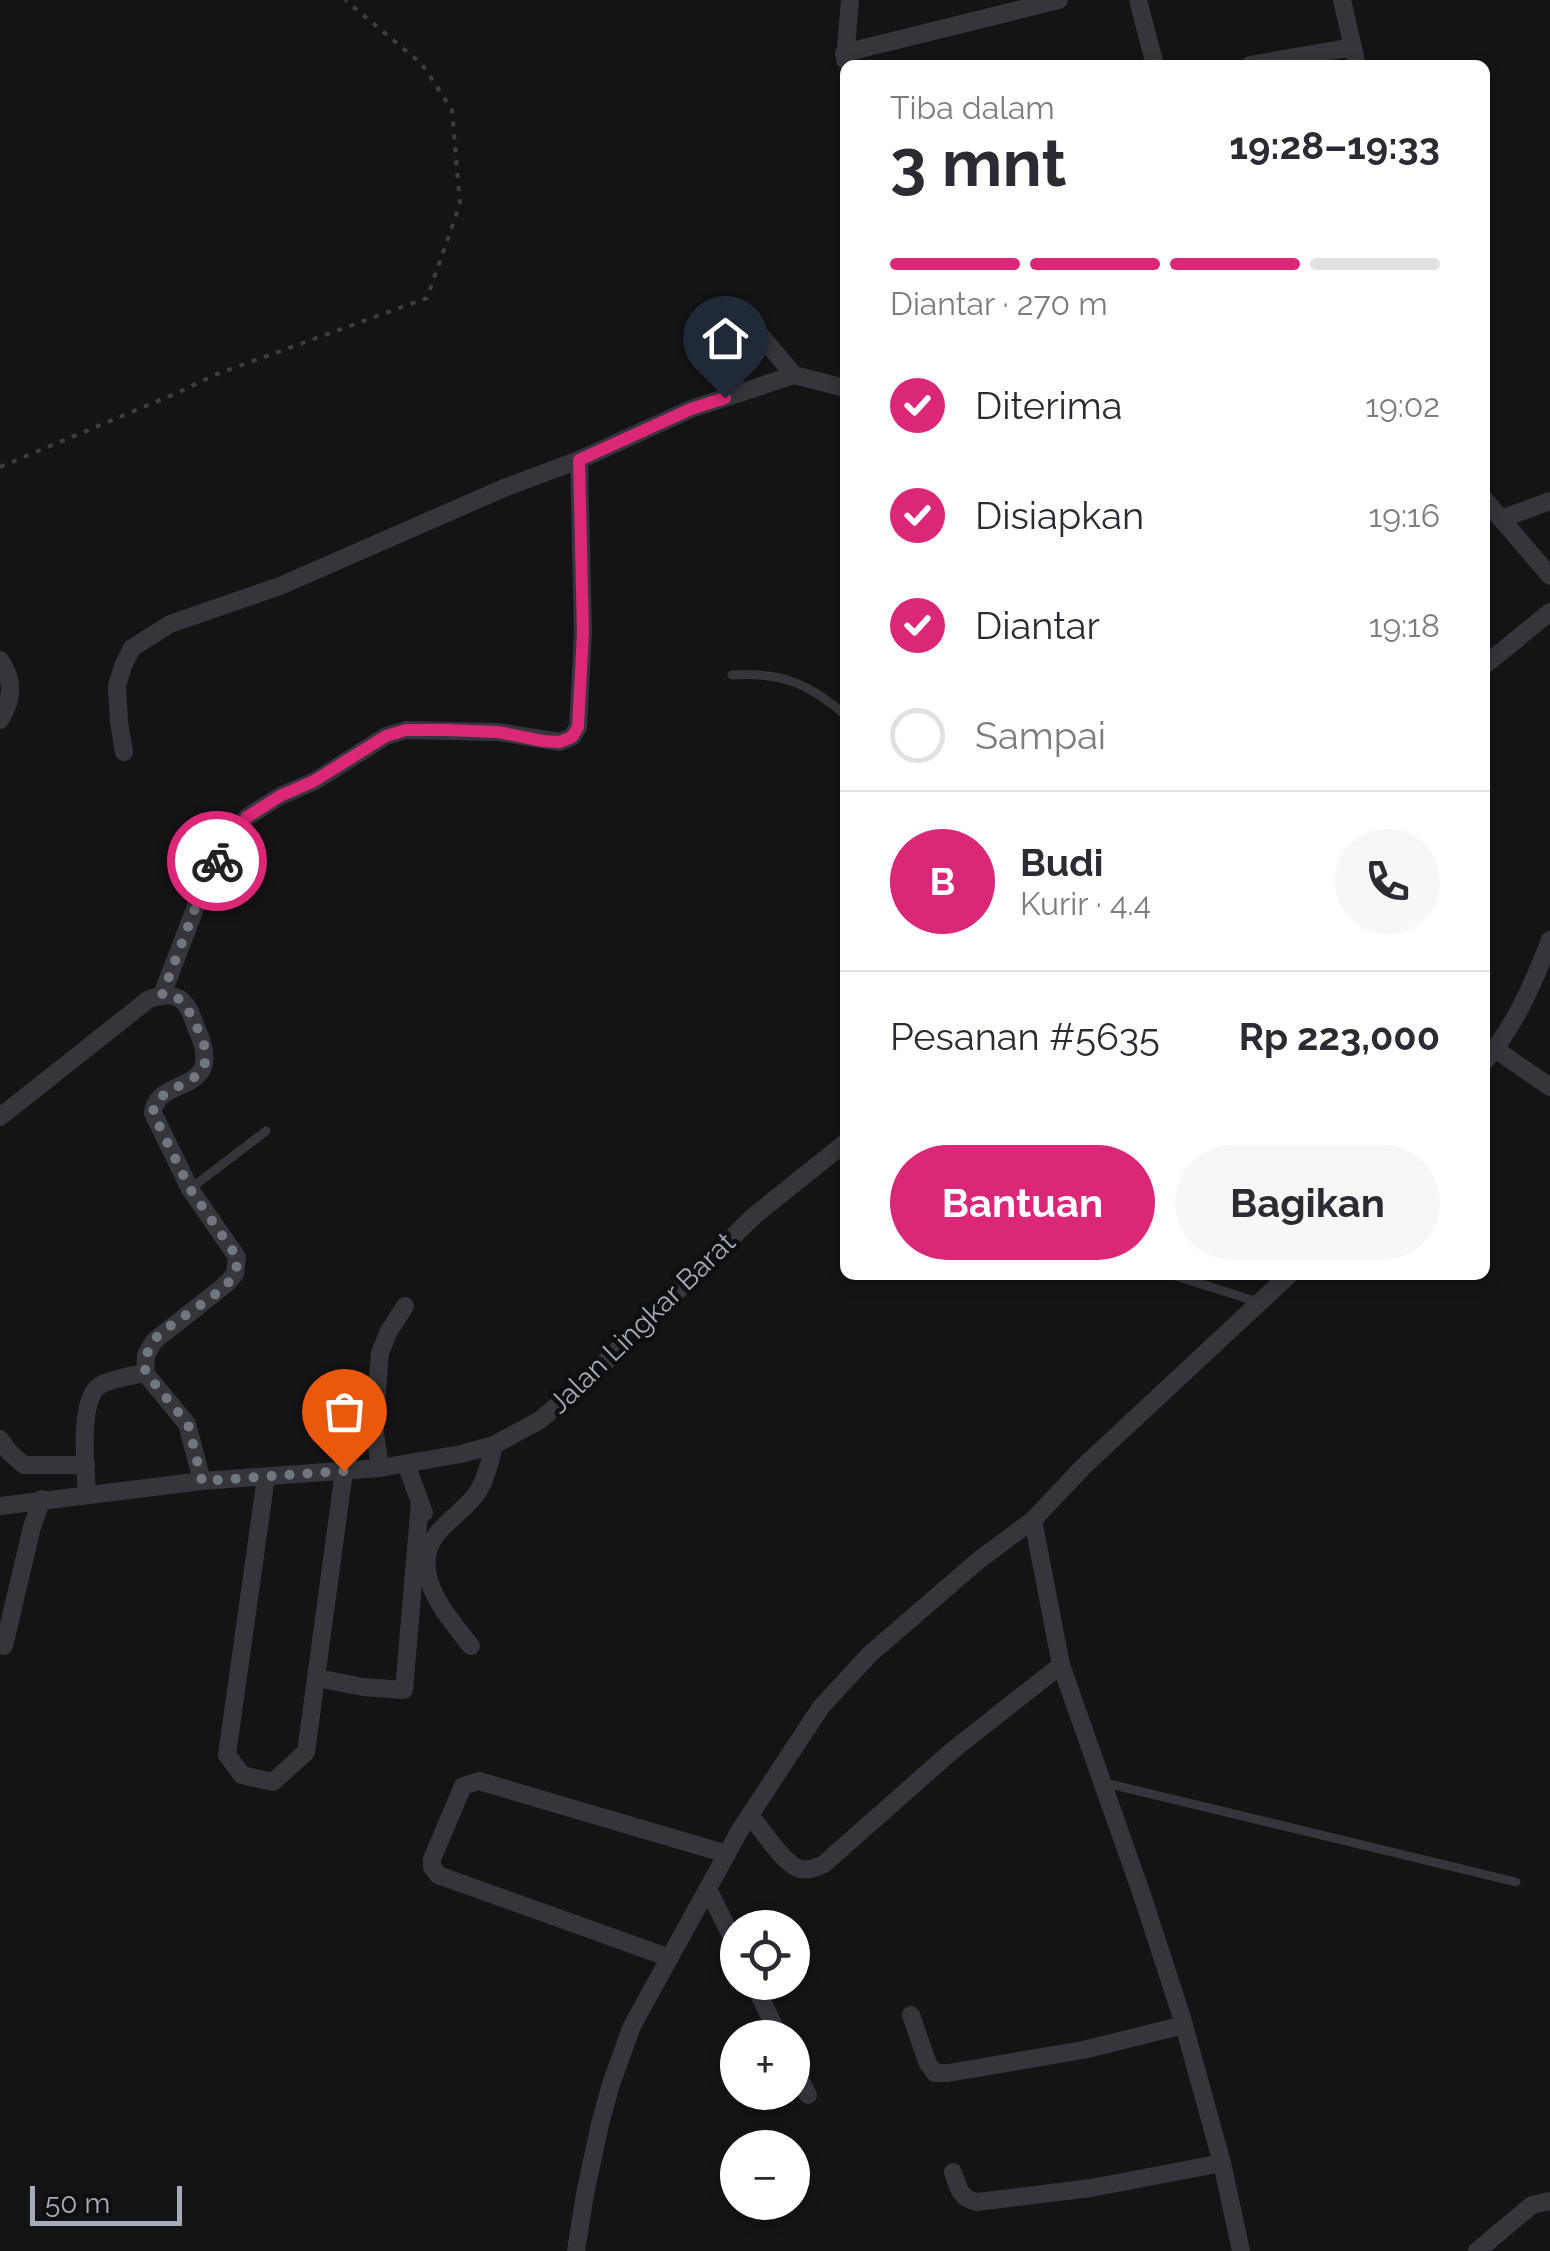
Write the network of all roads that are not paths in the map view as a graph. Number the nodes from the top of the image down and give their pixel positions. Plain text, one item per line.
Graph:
1 (850, 0) edge
2 (1059, 0) edge
3 (1138, 0) edge
4 (1342, 0) edge
5 (1355, 56) edge
6 (845, 59) edge
7 (1154, 60) edge
8 (1308, 60) edge
9 (750, 322) dead end
10 (794, 375) junction
11 (840, 387) edge
12 (579, 460) junction
13 (1550, 502) edge
14 (1490, 506) edge
15 (1501, 519) junction
16 (1550, 576) edge
17 (1550, 612) edge
18 (0, 660) edge
19 (1490, 661) edge
20 (732, 675) dead end
21 (840, 712) edge
22 (0, 720) edge
23 (124, 752) dead end
24 (1550, 940) edge
25 (162, 995) junction
26 (1490, 1055) edge
27 (1550, 1087) edge
28 (0, 1117) edge
29 (266, 1131) dead end
30 (840, 1147) edge
31 (190, 1189) junction
32 (1189, 1280) edge
33 (1282, 1280) edge
34 (1258, 1302) junction
35 (405, 1306) dead end
36 (145, 1372) junction
37 (0, 1439) edge
38 (494, 1446) junction
39 (406, 1464) junction
40 (86, 1465) junction
41 (380, 1468) junction
42 (344, 1471) junction
43 (266, 1476) junction
44 (202, 1481) junction
45 (87, 1494) junction
46 (42, 1500) junction
47 (420, 1502) junction
48 (0, 1506) edge
49 (1033, 1520) junction
50 (436, 1536) junction
51 (4, 1646) dead end
52 (471, 1646) dead end
53 (1061, 1665) junction
54 (316, 1678) junction
55 (1100, 1782) junction
56 (750, 1815) junction
57 (727, 1854) junction
58 (1516, 1882) dead end
59 (708, 1889) junction
60 (720, 1913) edge
61 (670, 1958) junction
62 (911, 2015) dead end
63 (1184, 2026) junction
64 (1222, 2164) junction
65 (953, 2172) dead end
66 (1550, 2201) edge
67 (576, 2251) edge
68 (1241, 2251) edge
69 (1477, 2251) edge

1 - 6 street
2 - 6 street
3 - 7 street
4 - 5 street
5 - 8 street
9 - 10 street
10 - 11 street
10 - 12 street
12 - 23 street
12 - 25 street
13 - 15 street
14 - 15 street
15 - 16 street
17 - 19 street
18 - 22 street
20 - 21 lane
24 - 26 street
25 - 28 street
25 - 31 street
26 - 27 street
29 - 31 lane
30 - 38 street, Jalan Lingkar Barat
31 - 36 street
32 - 34 lane
33 - 34 street
34 - 49 street
35 - 41 street
36 - 40 street
36 - 44 street
37 - 40 street
38 - 39 street, Jalan Lingkar Barat
38 - 50 street
39 - 41 street, Jalan Lingkar Barat
39 - 47 street
40 - 45 street
41 - 42 street, Jalan Lingkar Barat
42 - 43 street, Jalan Lingkar Barat
42 - 54 street
43 - 44 street, Jalan Lingkar Barat
43 - 54 street
44 - 45 street, Jalan Lingkar Barat
45 - 46 street, Jalan Lingkar Barat
46 - 48 street, Jalan Lingkar Barat
46 - 51 street
47 - 50 street
47 - 54 street
49 - 53 street
49 - 56 street
50 - 52 street
53 - 55 street
53 - 56 street
55 - 58 lane
55 - 63 street
56 - 57 street
57 - 59 street
57 - 61 street
59 - 60 street
59 - 61 street
61 - 67 street
62 - 63 street
63 - 64 street
64 - 65 street
64 - 68 street
66 - 69 street

